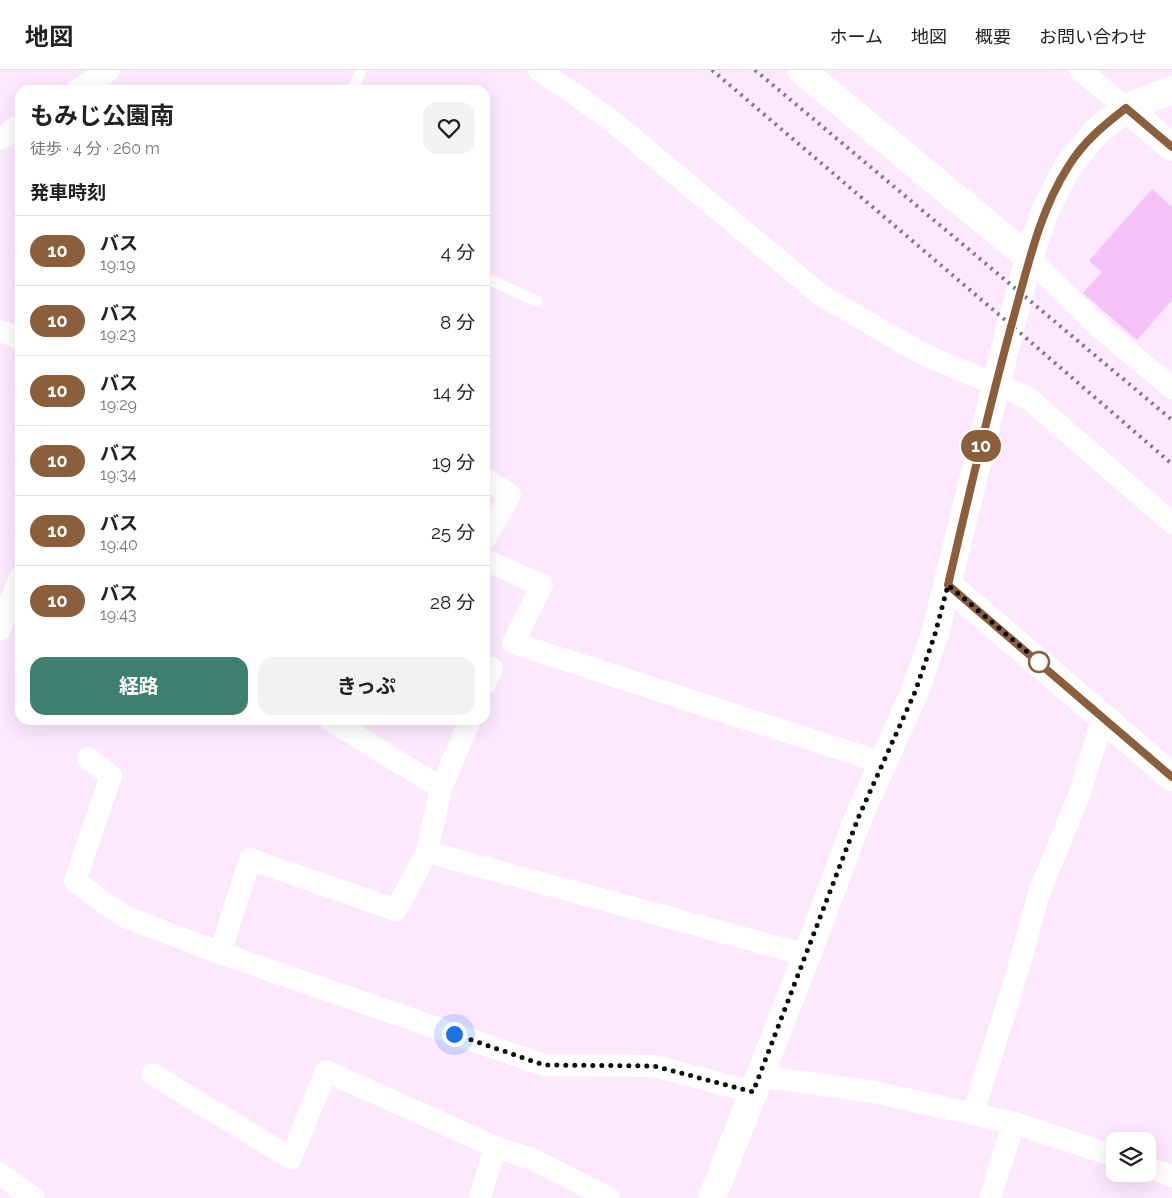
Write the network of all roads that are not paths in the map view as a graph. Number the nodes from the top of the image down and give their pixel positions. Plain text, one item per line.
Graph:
1 (109, 70) edge
2 (361, 70) edge
3 (539, 70) edge
4 (801, 70) edge
5 (1080, 70) edge
6 (85, 85) edge
7 (355, 85) edge
8 (1172, 90) edge
9 (1126, 108) junction
10 (0, 118) edge
11 (15, 123) edge
12 (15, 129) edge
13 (0, 140) edge
14 (1172, 147) edge
15 (1029, 258) junction
16 (490, 280) edge
17 (537, 301) dead end
18 (0, 331) edge
19 (15, 336) edge
20 (996, 384) junction
21 (1172, 388) edge
22 (490, 481) edge
23 (1172, 523) edge
24 (490, 530) edge
25 (490, 562) edge
26 (948, 585) junction
27 (11, 586) edge
28 (0, 630) edge
29 (1103, 718) junction
30 (340, 725) edge
31 (468, 725) edge
32 (88, 758) dead end
33 (883, 763) junction
34 (1172, 777) edge
35 (441, 788) junction
36 (427, 852) junction
37 (220, 953) junction
38 (807, 955) junction
39 (152, 1074) dead end
40 (756, 1084) junction
41 (973, 1114) junction
42 (1014, 1123) junction
43 (496, 1147) junction
44 (1106, 1153) edge
45 (1156, 1170) edge
46 (1, 1176) edge
47 (1172, 1176) edge
48 (34, 1198) edge
49 (480, 1198) edge
50 (609, 1198) edge
51 (712, 1198) edge
52 (990, 1198) edge

1 - 6 street
2 - 7 lane
3 - 20 street
4 - 15 street
5 - 9 street
8 - 9 street
9 - 14 street
9 - 15 street
10 - 11 street
12 - 13 street
15 - 20 street
15 - 21 street
16 - 17 lane
18 - 19 street
20 - 23 street
20 - 26 street
22 - 24 street
25 - 33 street
26 - 29 street
26 - 33 street
27 - 28 street
29 - 34 street
29 - 41 street
30 - 35 street
31 - 35 street
32 - 37 street
33 - 38 street
35 - 36 street
36 - 37 street
36 - 38 street
37 - 40 street
38 - 40 street
39 - 43 street
40 - 41 street
40 - 51 street
41 - 42 street
42 - 44 street
42 - 52 street
43 - 49 street
43 - 50 street
45 - 47 street
46 - 48 street

